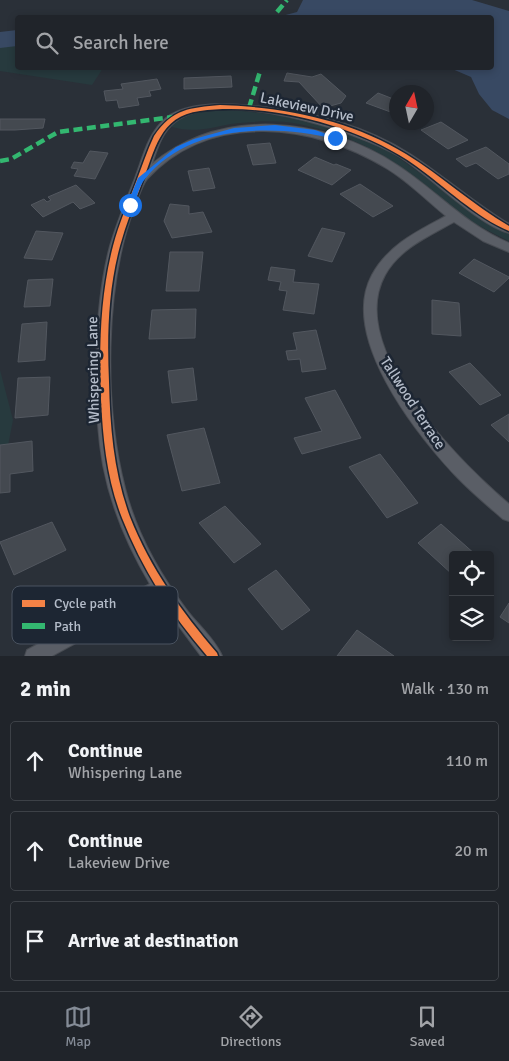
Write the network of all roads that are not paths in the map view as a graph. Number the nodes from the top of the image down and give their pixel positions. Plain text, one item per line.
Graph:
1 (249, 108) joint
2 (296, 129) joint
3 (141, 180) junction
4 (454, 217) junction
5 (509, 228) edge
6 (509, 248) edge
7 (509, 514) edge
8 (159, 586) edge
9 (178, 615) edge
10 (56, 644) edge
11 (34, 656) edge
12 (213, 656) edge

1 - 3 street, Whispering Lane
1 - 5 street, Lakeview Drive
2 - 3 street, Whispering Lane
2 - 4 street, Lakeview Drive
3 - 8 street, Whispering Lane
4 - 6 street, Lakeview Drive
4 - 7 street, Tallwood Terrace
9 - 12 street, Whispering Lane
10 - 11 street

